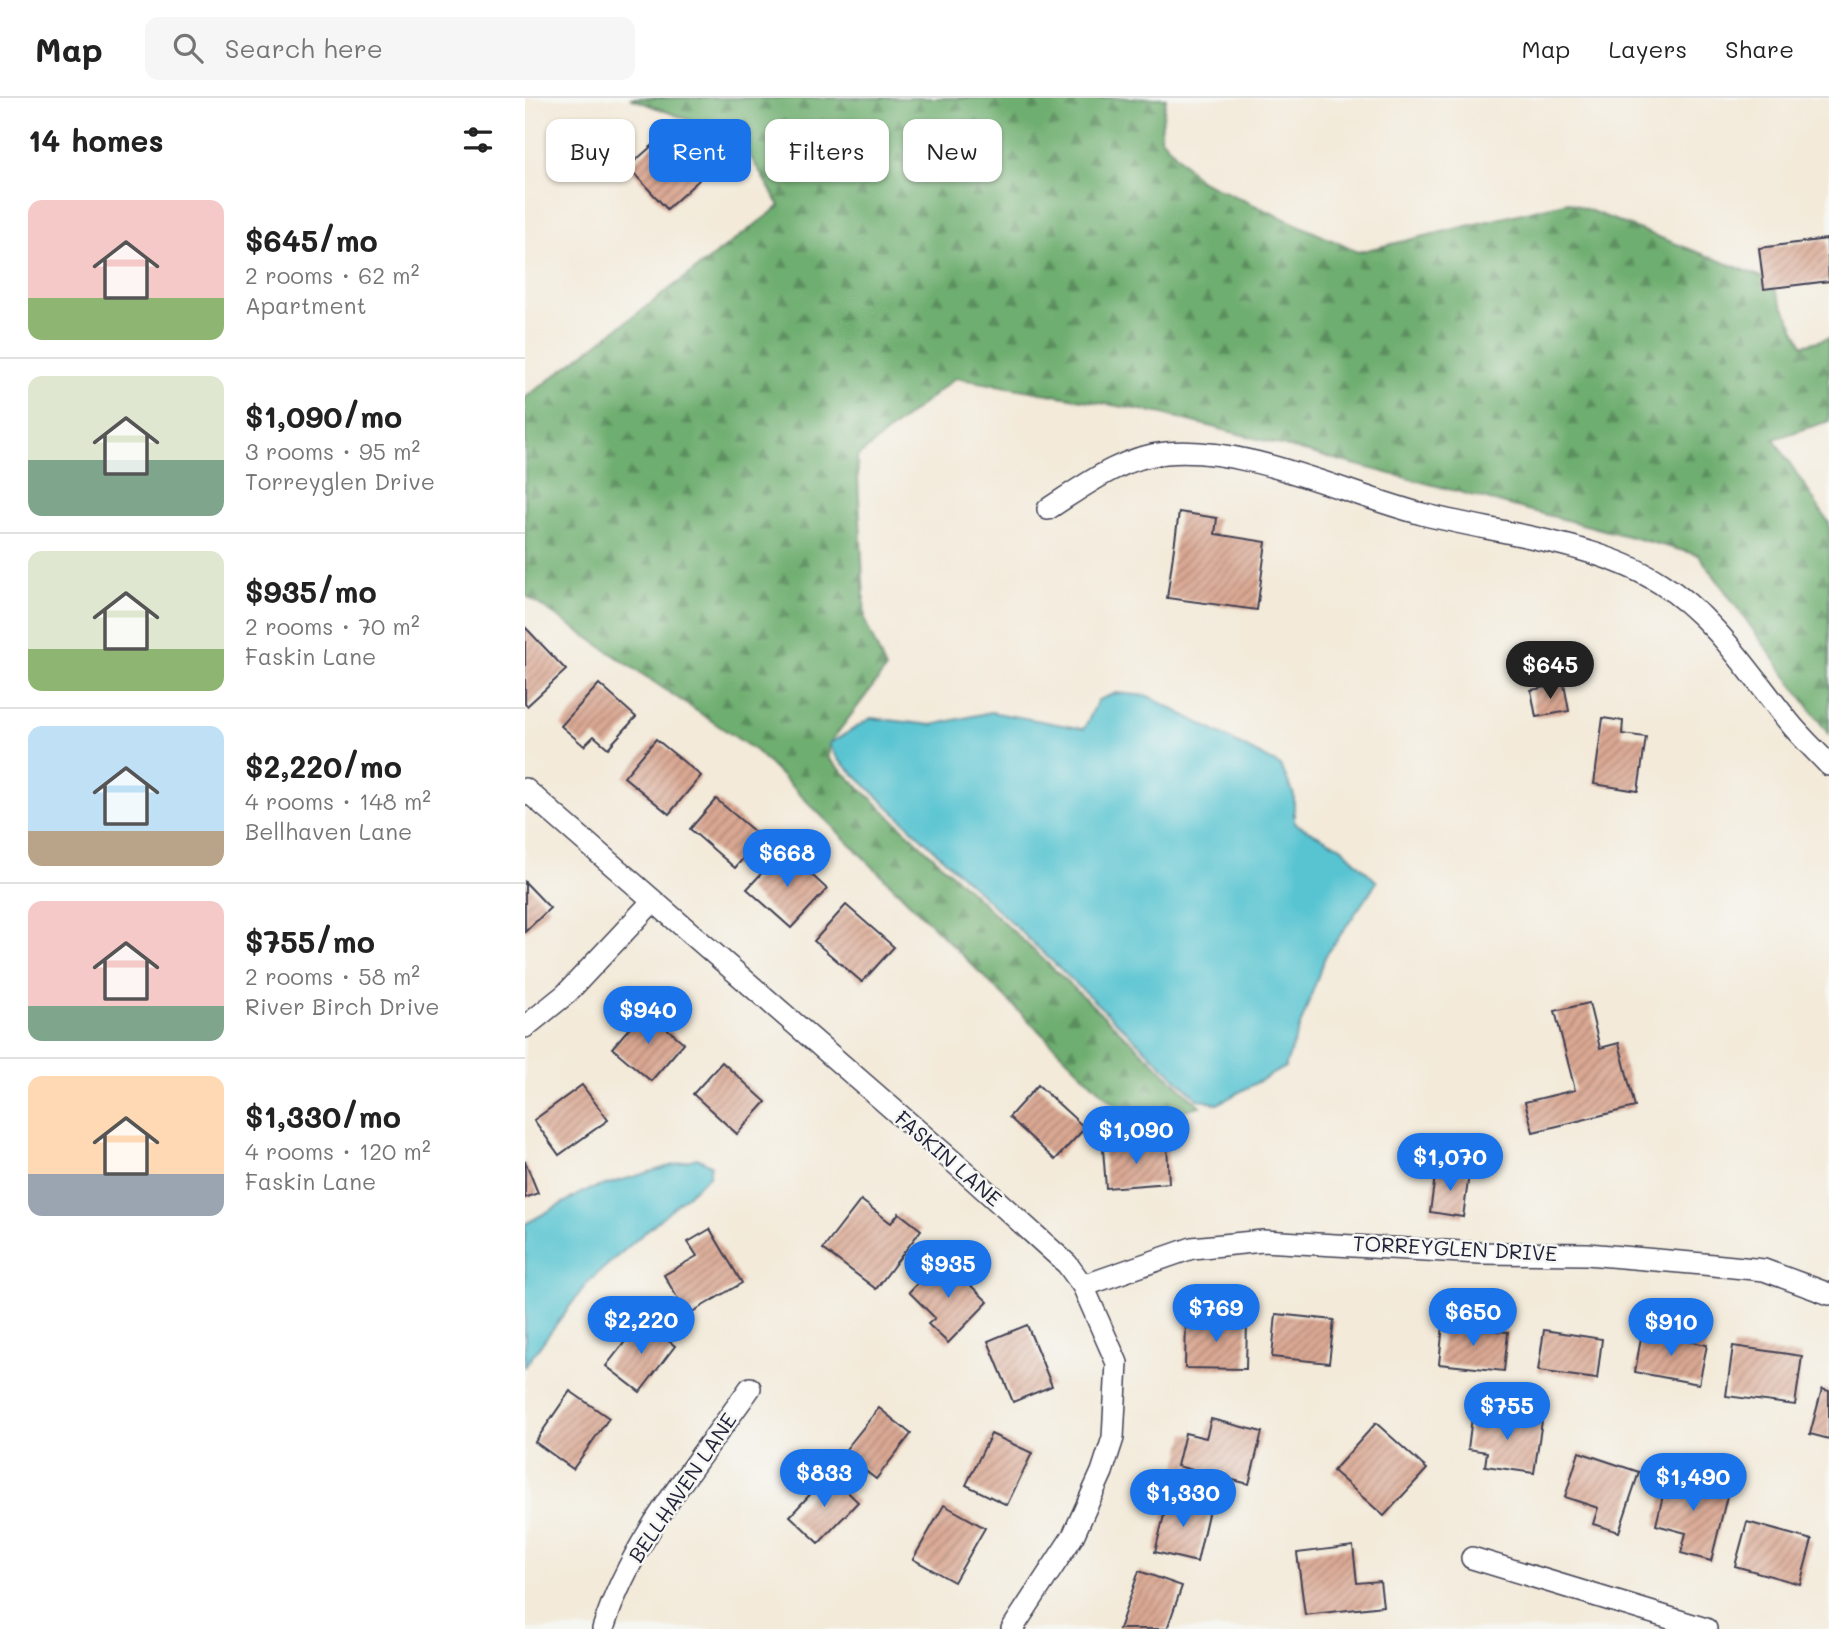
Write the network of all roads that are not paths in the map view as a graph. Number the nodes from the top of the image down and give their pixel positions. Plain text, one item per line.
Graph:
1 (1048, 509) dead end
2 (1829, 765) edge
3 (525, 789) edge
4 (652, 902) junction
5 (525, 1027) edge
6 (1083, 1286) junction
7 (1829, 1294) edge
8 (750, 1388) dead end
9 (1472, 1558) dead end
10 (603, 1629) edge
11 (1012, 1629) edge
12 (1706, 1629) edge

1 - 2 street
3 - 4 street, FASKIN LANE
4 - 5 street
4 - 6 street, FASKIN LANE
6 - 7 street, TORREYGLEN DRIVE
6 - 11 street, FASKIN LANE
8 - 10 street, BELLHAVEN LANE
9 - 12 street

